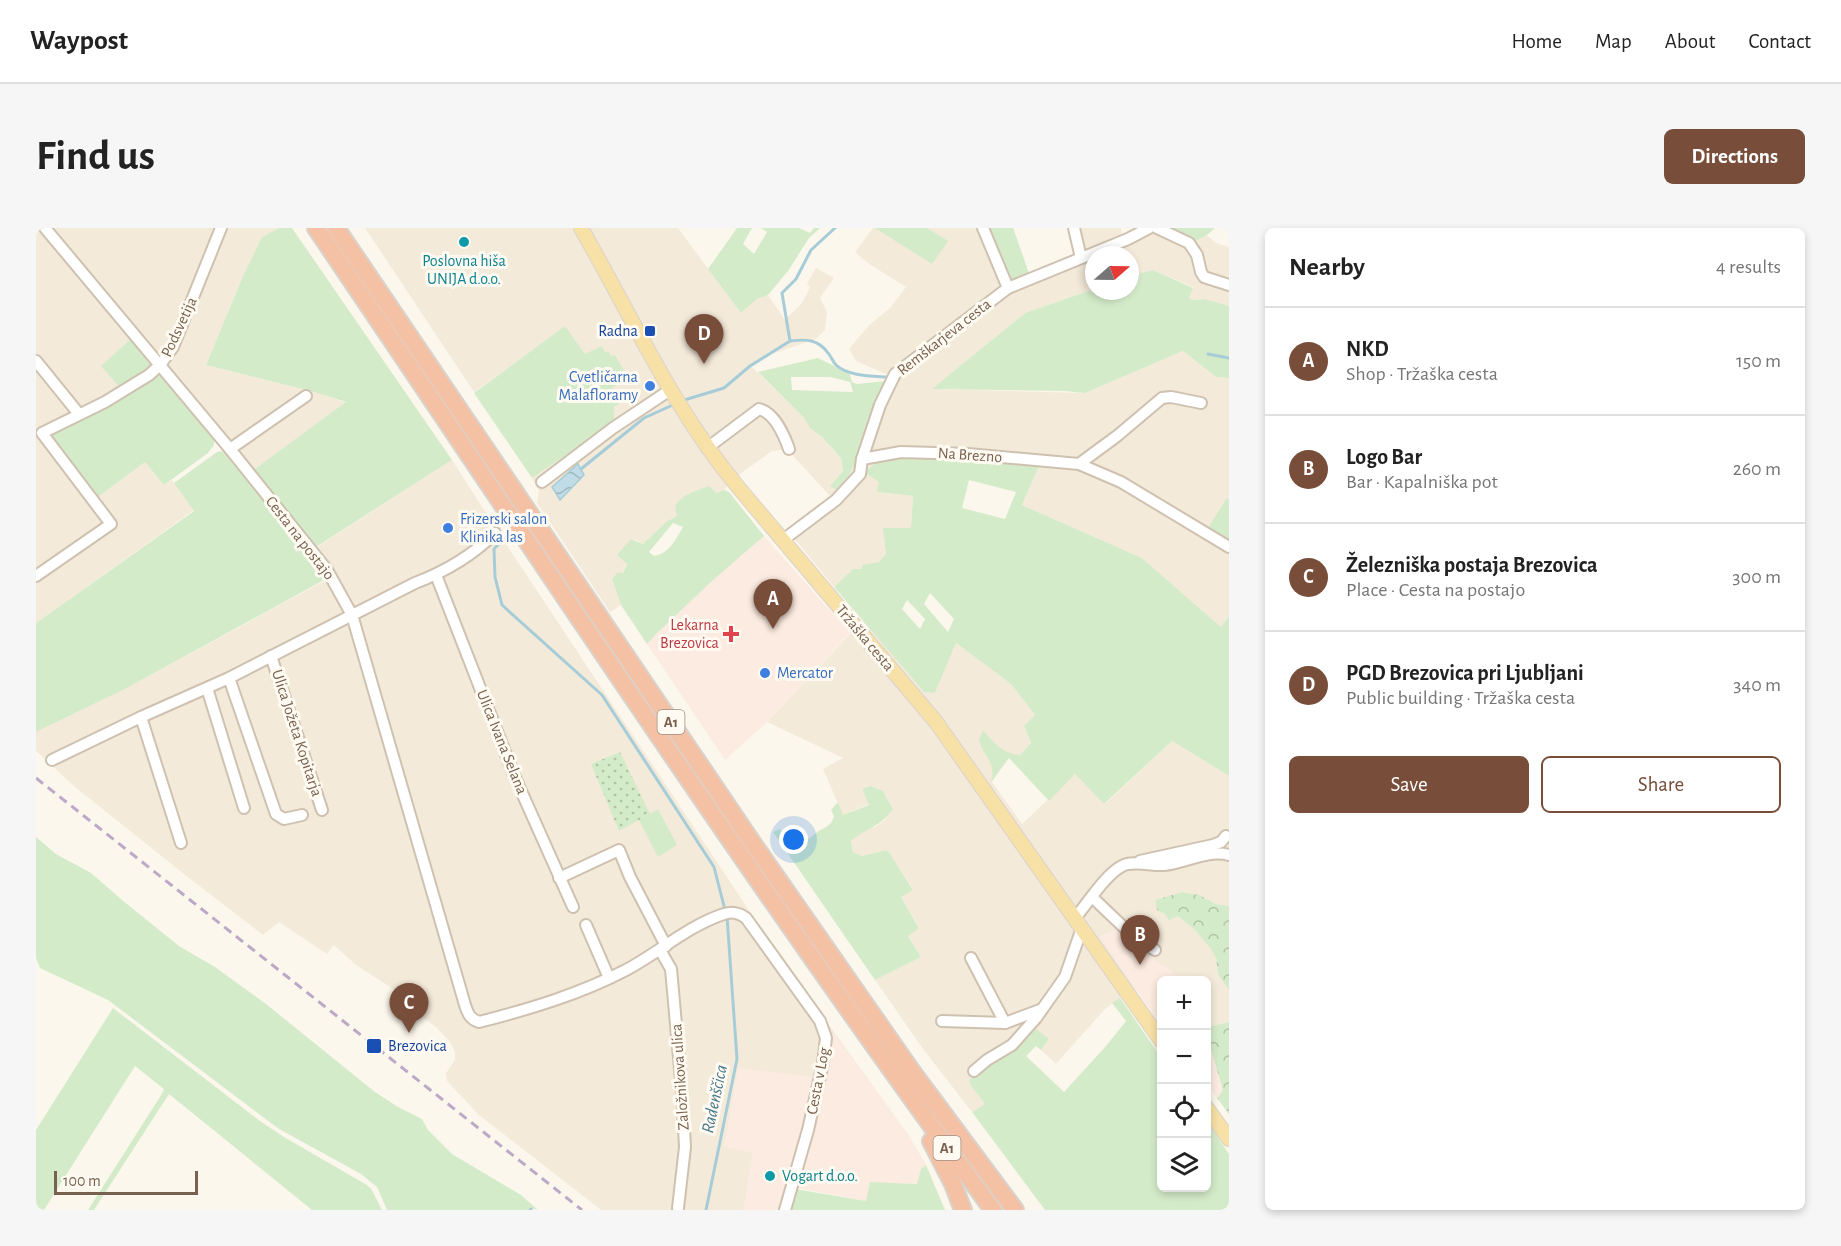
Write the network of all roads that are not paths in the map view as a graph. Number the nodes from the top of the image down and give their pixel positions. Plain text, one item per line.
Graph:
1 (45, 228) edge
2 (221, 228) edge
3 (316, 228) edge
4 (336, 228) edge
5 (581, 228) edge
6 (983, 228) edge
7 (1074, 228) edge
8 (1149, 228) edge
9 (1158, 228) edge
10 (1081, 258) junction
11 (1229, 285) edge
12 (1008, 288) junction
13 (36, 361) edge
14 (160, 365) junction
15 (306, 396) dead end
16 (675, 398) junction
17 (1202, 403) dead end
18 (79, 414) junction
19 (39, 434) edge
20 (707, 447) junction
21 (230, 449) junction
22 (789, 449) dead end
23 (862, 459) junction
24 (1079, 464) junction
25 (542, 482) dead end
26 (495, 533) dead end
27 (783, 540) junction
28 (1229, 547) edge
29 (436, 575) junction
30 (36, 576) edge
31 (352, 615) junction
32 (272, 656) junction
33 (229, 678) junction
34 (207, 688) junction
35 (141, 717) junction
36 (52, 760) dead end
37 (244, 808) dead end
38 (322, 810) dead end
39 (302, 815) dead end
40 (1226, 836) dead end
41 (181, 843) dead end
42 (1229, 855) edge
43 (1131, 863) junction
44 (559, 879) junction
45 (1092, 897) junction
46 (573, 907) dead end
47 (1078, 923) junction
48 (586, 925) dead end
49 (663, 948) junction
50 (1155, 950) dead end
51 (971, 958) dead end
52 (609, 978) junction
53 (1040, 1010) junction
54 (942, 1021) dead end
55 (1005, 1023) junction
56 (1157, 1036) edge
57 (974, 1071) dead end
58 (901, 1085) junction
59 (1211, 1114) edge
60 (1229, 1139) edge
61 (678, 1208) dead end
62 (785, 1210) edge
63 (963, 1210) edge
64 (993, 1210) edge
65 (1015, 1210) edge

1 - 14 street, Cesta na postajo
2 - 14 street, Podsvetija
3 - 58 highway, A1
4 - 65 highway, A1
5 - 16 main road, Tržaška cesta
6 - 12 street
7 - 10 street
8 - 10 street, Remškarjeva cesta
9 - 11 street
10 - 12 street, Remškarjeva cesta
12 - 23 street, Remškarjeva cesta
13 - 18 street
14 - 18 street, Podsvetija
14 - 21 street, Cesta na postajo
15 - 21 street
16 - 20 main road, Tržaška cesta
16 - 25 street
17 - 24 street
18 - 19 street, Podsvetija
19 - 30 street, Podsvetija
20 - 22 street
20 - 27 main road, Tržaška cesta
21 - 31 street, Cesta na postajo
23 - 24 street, Na Brezno
23 - 27 street, Remškarjeva cesta
24 - 28 street, Na Brezno
26 - 29 street
27 - 47 main road, Tržaška cesta
29 - 31 street
29 - 44 street, Ulica Ivana Selana
31 - 32 street, Ulica Jožeta Kopitarja
31 - 52 street, Cesta na postajo
32 - 33 street, Ulica Jožeta Kopitarja
32 - 38 street, Ulica Jožeta Kopitarja
33 - 34 street, Ulica Jožeta Kopitarja
33 - 39 street, Ulica Jožeta Kopitarja
34 - 35 street, Ulica Jožeta Kopitarja
34 - 37 street
35 - 36 street, Ulica Jožeta Kopitarja
35 - 41 street
40 - 43 street
42 - 43 street
43 - 45 street
44 - 46 street, Ulica Ivana Selana
44 - 49 street, Založnikova ulica
45 - 47 street
45 - 50 street
47 - 53 street
47 - 56 main road, Tržaška cesta
48 - 52 street
49 - 52 street
49 - 61 street, Založnikova ulica
49 - 62 street, Cesta v Log
51 - 55 street
53 - 55 street
53 - 57 street
54 - 55 street
58 - 63 highway
58 - 64 highway, A1
59 - 60 main road

